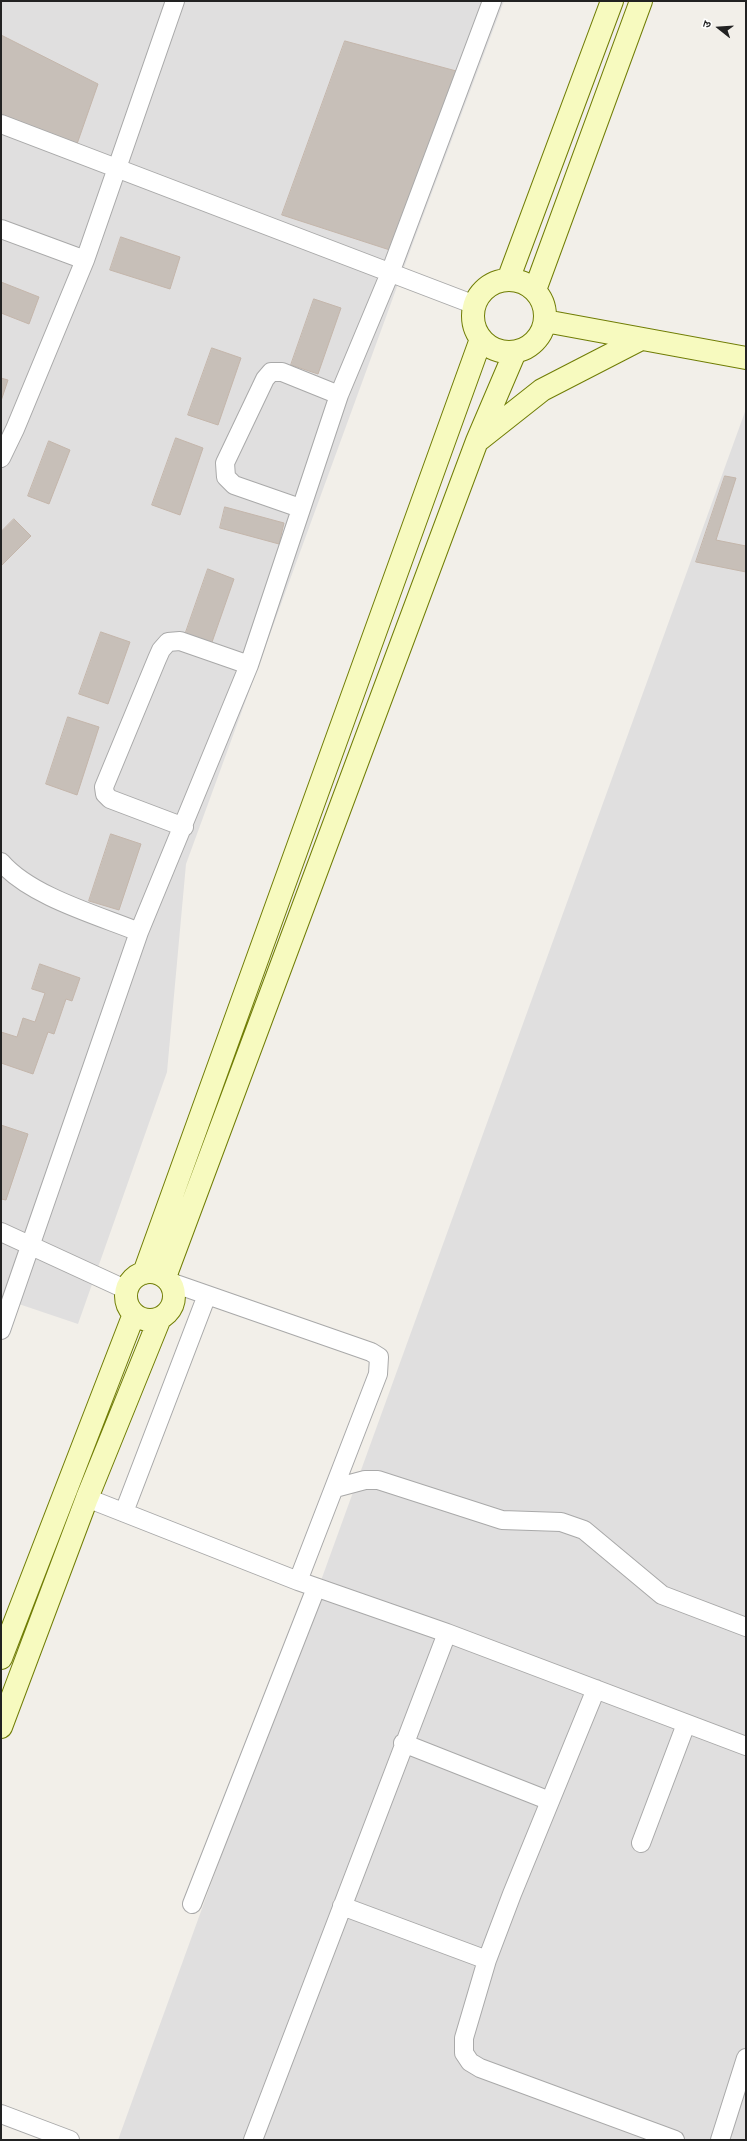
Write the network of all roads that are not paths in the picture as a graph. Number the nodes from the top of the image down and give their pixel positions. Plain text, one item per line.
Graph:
1 (175, 1) edge
2 (492, 1) edge
3 (612, 1) edge
4 (641, 1) edge
5 (1, 124) edge
6 (118, 168) junction
7 (1, 229) edge
8 (85, 260) junction
9 (390, 273) junction
10 (508, 280) junction
11 (535, 290) junction
12 (475, 304) junction
13 (545, 321) junction
14 (481, 339) junction
15 (641, 339) junction
16 (515, 352) junction
17 (746, 357) edge
18 (339, 395) junction
19 (8, 426) edge
20 (477, 441) junction
21 (1, 458) edge
22 (300, 508) junction
23 (249, 665) junction
24 (184, 826) junction
25 (1, 862) edge
26 (139, 932) junction
27 (1, 1232) edge
28 (30, 1243) junction
29 (144, 1273) junction
30 (167, 1279) junction
31 (127, 1290) junction
32 (207, 1295) junction
33 (134, 1314) junction
34 (160, 1318) junction
35 (1, 1330) edge
36 (335, 1488) junction
37 (87, 1498) junction
38 (124, 1512) junction
39 (298, 1581) junction
40 (316, 1588) junction
41 (746, 1627) edge
42 (447, 1633) junction
43 (1, 1658) edge
44 (596, 1689) junction
45 (686, 1724) junction
46 (1, 1727) edge
47 (404, 1743) junction
48 (746, 1746) edge
49 (550, 1801) junction
50 (641, 1843) dead end
51 (192, 1904) dead end
52 (342, 1906) junction
53 (488, 1960) junction
54 (745, 2062) edge
55 (1, 2114) edge
56 (70, 2140) edge
57 (253, 2140) edge
58 (675, 2140) edge
59 (720, 2140) edge

1 - 6 street
2 - 9 street
3 - 10 main road
4 - 11 main road
5 - 6 street
6 - 8 street
6 - 9 street
7 - 8 street
8 - 19 street
9 - 12 street
9 - 18 street
10 - 11 main road
10 - 12 main road
11 - 13 main road
12 - 14 main road
13 - 15 main road
13 - 16 main road
14 - 16 main road
14 - 29 main road
15 - 17 main road
15 - 20 main road
16 - 20 main road
18 - 22 street
18 - 22 street
19 - 21 street
20 - 30 main road
22 - 23 street
23 - 24 street
23 - 24 street
24 - 26 street
25 - 26 street
26 - 28 street
27 - 28 street
28 - 31 street
28 - 35 street
29 - 30 main road
29 - 31 main road
30 - 32 street
30 - 34 main road
31 - 33 main road
32 - 36 street
32 - 38 street
33 - 34 main road
33 - 43 main road
34 - 37 main road
36 - 39 street
36 - 41 street
37 - 38 street
37 - 46 main road
38 - 39 street
39 - 40 street
40 - 42 street
40 - 51 street
42 - 44 street
42 - 47 street
44 - 45 street
44 - 49 street
45 - 48 street
45 - 50 street
47 - 49 street
47 - 52 street
49 - 53 street
52 - 53 street
52 - 57 street
53 - 58 street
54 - 59 street
55 - 56 street

